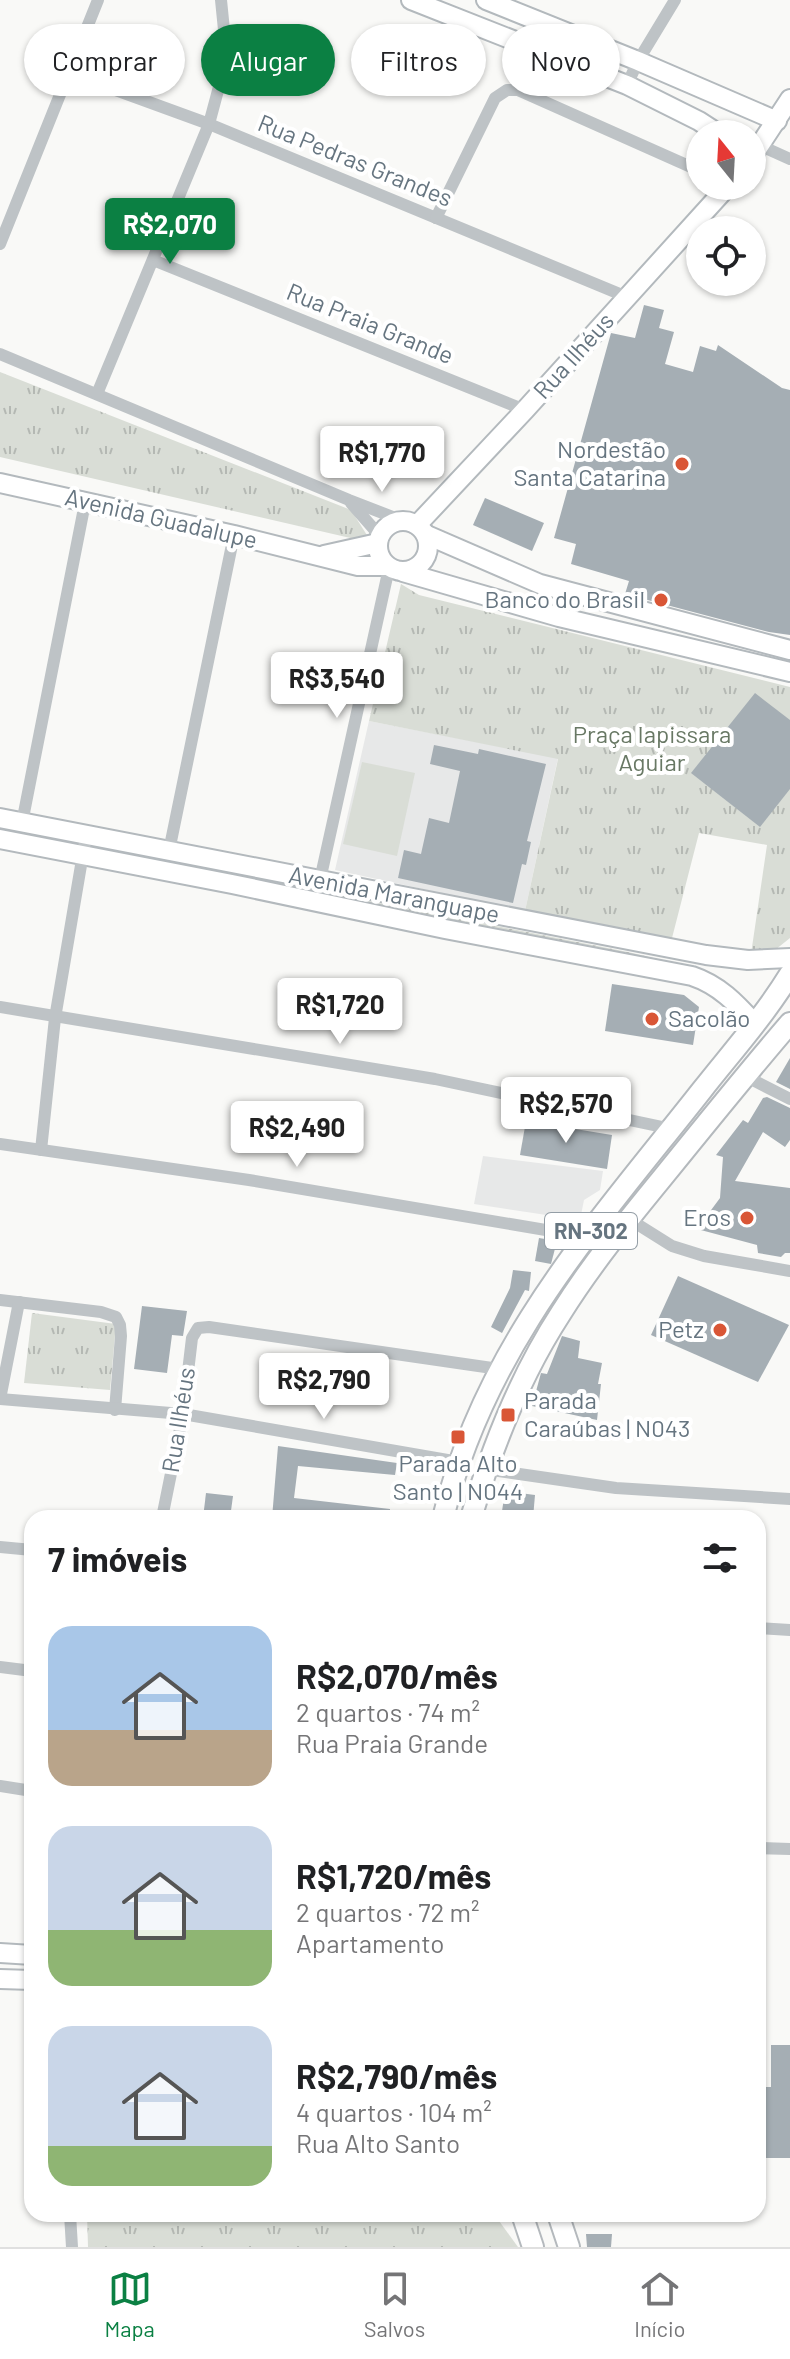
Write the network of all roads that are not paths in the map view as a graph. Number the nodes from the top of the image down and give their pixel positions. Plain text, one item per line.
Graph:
1 (98, 0) edge
2 (221, 0) edge
3 (411, 0) edge
4 (675, 0) edge
5 (499, 2) edge
6 (88, 24) edge
7 (638, 61) junction
8 (627, 85) junction
9 (59, 96) edge
10 (132, 96) edge
11 (790, 99) edge
12 (697, 120) edge
13 (209, 124) junction
14 (783, 125) edge
15 (766, 141) edge
16 (766, 154) edge
17 (790, 159) edge
18 (686, 165) edge
19 (715, 200) edge
20 (436, 218) junction
21 (0, 244) edge
22 (153, 260) junction
23 (627, 297) junction
24 (0, 354) edge
25 (97, 394) junction
26 (525, 410) junction
27 (0, 483) edge
28 (349, 500) junction
29 (85, 503) junction
30 (416, 527) junction
31 (234, 535) junction
32 (379, 539) junction
33 (321, 556) junction
34 (393, 568) junction
35 (790, 650) edge
36 (728, 658) junction
37 (790, 665) edge
38 (790, 672) edge
39 (0, 818) edge
40 (22, 823) junction
41 (0, 839) edge
42 (84, 845) junction
43 (169, 851) junction
44 (320, 880) junction
45 (232, 884) junction
46 (677, 949) junction
47 (790, 958) edge
48 (673, 973) junction
49 (790, 974) edge
50 (0, 1007) edge
51 (55, 1018) junction
52 (790, 1023) edge
53 (755, 1024) junction
54 (745, 1076) junction
55 (790, 1099) edge
56 (672, 1129) junction
57 (0, 1144) edge
58 (41, 1150) junction
59 (629, 1219) junction
60 (587, 1237) junction
61 (790, 1271) edge
62 (0, 1300) edge
63 (19, 1302) junction
64 (499, 1369) junction
65 (0, 1399) edge
66 (115, 1410) junction
67 (183, 1414) junction
68 (459, 1462) junction
69 (485, 1469) junction
70 (790, 1499) edge
71 (164, 1510) edge
72 (445, 1510) edge
73 (473, 1510) edge
74 (0, 1547) edge
75 (24, 1549) edge
76 (766, 1628) edge
77 (790, 1630) edge
78 (0, 1667) edge
79 (24, 1670) edge
80 (0, 1786) edge
81 (24, 1790) edge
82 (766, 1848) edge
83 (790, 1849) edge
84 (0, 1953) edge
85 (24, 1954) edge
86 (0, 1979) edge
87 (24, 1980) edge
88 (70, 2222) edge
89 (525, 2222) edge
90 (564, 2230) edge
91 (532, 2242) edge
92 (72, 2247) edge

1 - 6 street
2 - 13 street
3 - 8 main road
4 - 7 street
5 - 7 main road
7 - 8 street
7 - 14 main road
8 - 12 main road
9 - 21 street
10 - 13 street, Rua Pedras Grandes
11 - 14 main road
13 - 20 street, Rua Pedras Grandes
13 - 22 street
14 - 15 main road
16 - 17 street
18 - 20 street
19 - 23 main road, Rua Ilhéus
20 - 23 street, Rua Pedras Grandes
22 - 25 street
22 - 26 street, Rua Praia Grande
23 - 26 main road, Rua Ilhéus
24 - 25 street
25 - 28 street
26 - 30 main road, Rua Ilhéus
27 - 29 main road, Avenida Guadalupe
28 - 30 street
28 - 32 street
29 - 31 main road, Avenida Guadalupe
29 - 40 street
30 - 32 main road
30 - 34 main road
30 - 35 main road
31 - 33 main road, Avenida Guadalupe
31 - 43 street
32 - 33 main road, Avenida Guadalupe
32 - 34 main road
33 - 34 main road, Avenida Guadalupe
34 - 36 main road, Avenida Guadalupe
34 - 44 street
36 - 37 main road
36 - 38 main road, Avenida Guadalupe
39 - 40 main road, Avenida Maranguape
40 - 42 main road, Avenida Maranguape
41 - 42 main road, Avenida Maranguape
42 - 43 main road, Avenida Maranguape
42 - 45 main road, Avenida Maranguape
42 - 51 street
43 - 44 main road, Avenida Maranguape
44 - 45 main road
44 - 46 main road, Avenida Maranguape
45 - 48 main road, Avenida Maranguape
46 - 47 main road, Avenida Maranguape
46 - 48 main road
48 - 53 main road, Avenida Maranguape
49 - 53 main road, RN-302
50 - 51 street
51 - 56 street
51 - 58 street
52 - 54 main road, RN-302
53 - 56 main road, RN-302
54 - 55 street
54 - 59 main road, RN-302
56 - 60 main road, RN-302
57 - 58 street
58 - 60 street
59 - 61 street
59 - 69 main road, RN-302
60 - 64 main road, RN-302
62 - 63 street
63 - 65 street
63 - 66 street
64 - 67 street, Rua Ilhéus
64 - 68 main road, RN-302
65 - 66 street
66 - 67 street
67 - 68 street
67 - 71 street, Rua Ilhéus
68 - 72 main road, RN-302
69 - 70 street
69 - 73 main road, RN-302
74 - 75 street
76 - 77 street
78 - 79 street
80 - 81 street
82 - 83 street
84 - 85 main road
86 - 87 main road
88 - 92 street
89 - 91 main road
90 - 91 main road

